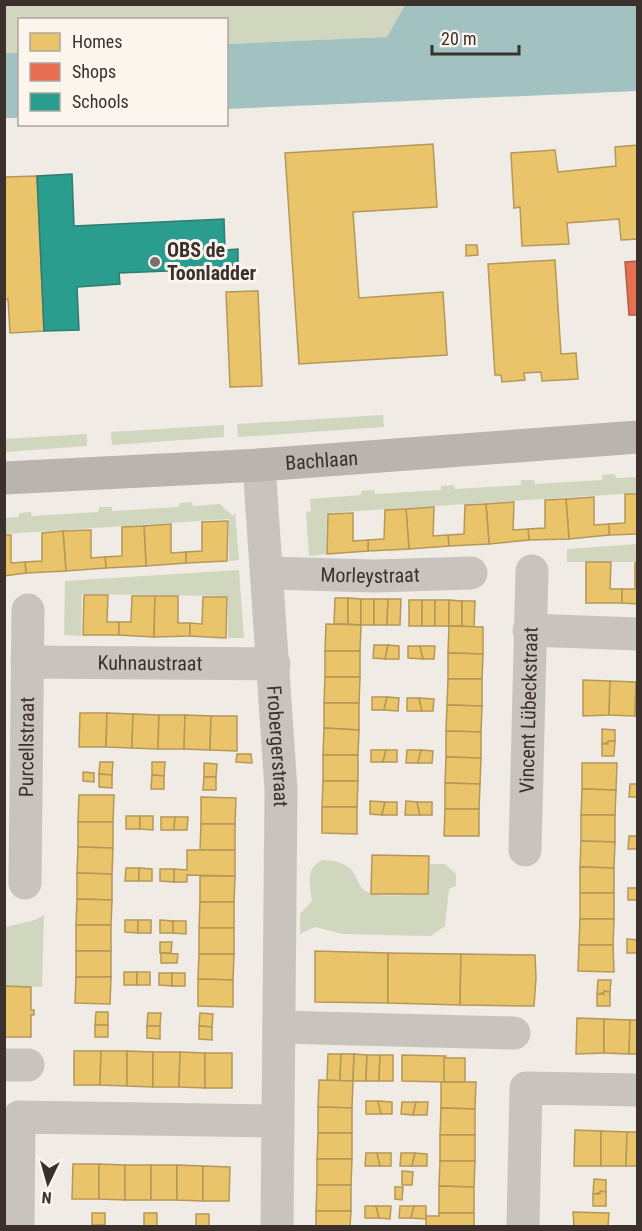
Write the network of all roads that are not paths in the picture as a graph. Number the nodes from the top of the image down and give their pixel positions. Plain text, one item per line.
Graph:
1 (638, 437) edge
2 (259, 465) junction
3 (4, 478) edge
4 (532, 571) dead end
5 (268, 573) junction
6 (471, 573) dead end
7 (28, 610) dead end
8 (529, 630) junction
9 (638, 634) edge
10 (27, 662) junction
11 (274, 664) junction
12 (525, 850) dead end
13 (25, 883) dead end
14 (279, 1028) junction
15 (514, 1033) dead end
16 (638, 1090) edge
17 (278, 1122) junction
18 (18, 1227) edge
19 (278, 1227) edge
20 (523, 1227) edge

1 - 2 street, Bachlaan
2 - 3 street, Bachlaan
2 - 5 street, Frobergerstraat
4 - 8 street, Vincent Lübeckstraat
5 - 6 street, Morleystraat
5 - 11 street, Frobergerstraat
7 - 10 street, Purcellstraat
8 - 9 street
8 - 12 street, Vincent Lübeckstraat
10 - 11 street, Kuhnaustraat
10 - 13 street, Purcellstraat
11 - 14 street, Frobergerstraat
14 - 15 street
14 - 17 street, Frobergerstraat
16 - 20 street
17 - 18 street
17 - 19 street, Frobergerstraat

